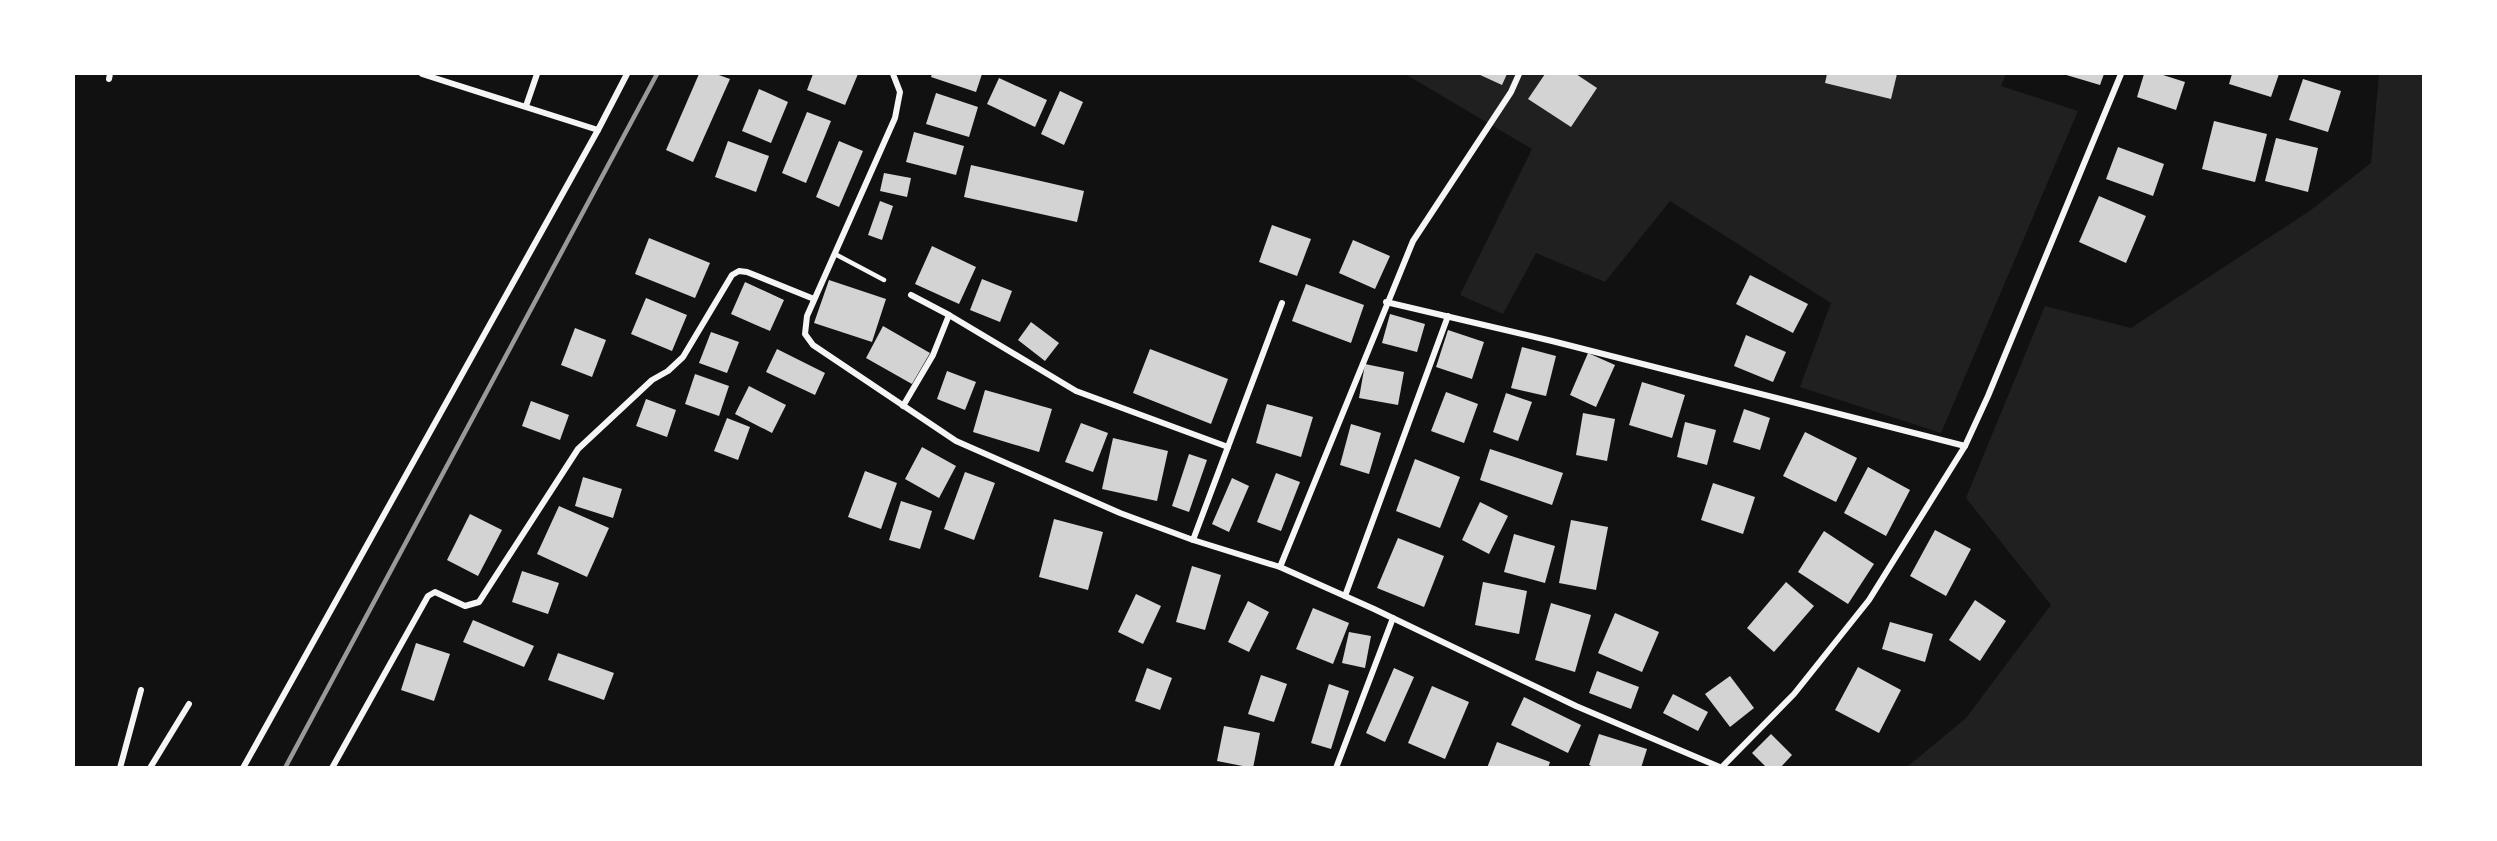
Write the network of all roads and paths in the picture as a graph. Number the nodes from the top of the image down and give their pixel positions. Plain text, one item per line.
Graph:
1 (422, 74) edge
2 (537, 74) edge
3 (627, 74) edge
4 (892, 74) edge
5 (1519, 74) edge
6 (2121, 74) edge
7 (441, 77) edge
8 (526, 106) junction
9 (598, 130) junction
10 (835, 254) junction
11 (884, 280) dead end
12 (911, 295) dead end
13 (814, 299) junction
14 (1386, 302) junction
15 (1282, 303) dead end
16 (950, 315) junction
17 (1448, 315) junction
18 (903, 406) junction
19 (1965, 446) junction
20 (1228, 447) junction
21 (1193, 540) junction
22 (1280, 567) junction
23 (1345, 596) junction
24 (1393, 618) junction
25 (141, 690) dead end
26 (189, 704) dead end
27 (1722, 767) edge
28 (120, 768) edge
29 (150, 768) edge
30 (243, 768) edge
31 (332, 768) edge
32 (1336, 768) edge

1 - 7 street
2 - 8 street
3 - 9 street
4 - 10 street
5 - 14 street
6 - 19 street
7 - 8 street
8 - 9 street
9 - 30 street
10 - 11 lane
10 - 13 street
12 - 16 street
13 - 18 street
13 - 31 street
14 - 17 street
14 - 22 street
15 - 20 street
16 - 18 street
16 - 20 street
17 - 19 street
17 - 23 street
18 - 21 street
19 - 27 street
20 - 21 street
21 - 22 street
22 - 23 street
23 - 24 street
24 - 27 street
24 - 32 street
25 - 28 street
26 - 29 street

